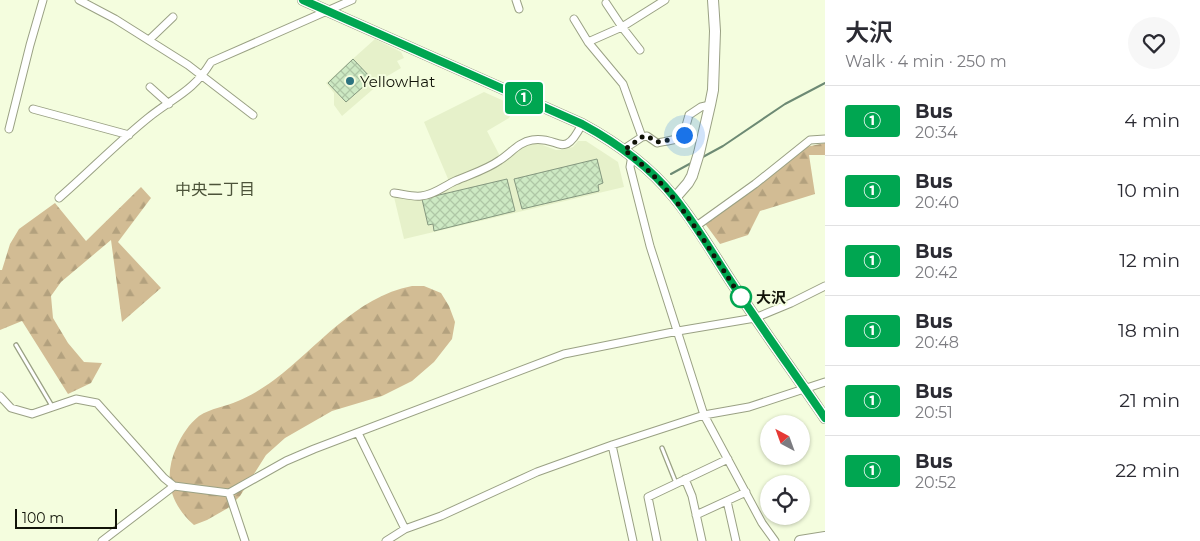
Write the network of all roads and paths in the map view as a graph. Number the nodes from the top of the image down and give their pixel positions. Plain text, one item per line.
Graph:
1 (43, 0) edge
2 (79, 0) edge
3 (303, 0) edge
4 (352, 0) edge
5 (516, 0) edge
6 (665, 0) edge
7 (713, 0) edge
8 (606, 3) dead end
9 (520, 9) dead end
10 (329, 11) junction
11 (173, 17) dead end
12 (574, 19) dead end
13 (622, 27) junction
14 (148, 40) junction
15 (588, 42) junction
16 (640, 50) dead end
17 (203, 76) junction
18 (150, 87) dead end
19 (169, 104) junction
20 (710, 105) junction
21 (33, 108) dead end
22 (253, 115) dead end
23 (582, 124) junction
24 (9, 129) dead end
25 (129, 135) junction
26 (642, 137) junction
27 (825, 139) edge
28 (628, 152) junction
29 (394, 193) dead end
30 (59, 198) dead end
31 (675, 198) junction
32 (695, 227) junction
33 (825, 286) edge
34 (755, 318) junction
35 (678, 330) junction
36 (16, 345) dead end
37 (825, 382) edge
38 (805, 389) junction
39 (0, 396) edge
40 (52, 407) junction
41 (704, 414) junction
42 (825, 418) edge
43 (358, 433) junction
44 (612, 445) junction
45 (662, 448) dead end
46 (728, 459) junction
47 (685, 479) junction
48 (676, 484) junction
49 (174, 486) junction
50 (746, 492) junction
51 (229, 493) junction
52 (727, 501) junction
53 (696, 515) junction
54 (405, 529) junction
55 (825, 537) edge
56 (102, 541) edge
57 (245, 541) edge
58 (386, 541) edge
59 (633, 541) edge
60 (657, 541) edge
61 (702, 541) edge
62 (736, 541) edge
63 (775, 541) edge
64 (800, 541) edge

1 - 24 street
2 - 14 street
3 - 10 main road
4 - 10 street
5 - 9 street
6 - 13 street
7 - 20 main road
8 - 13 street
10 - 17 street
10 - 23 main road
11 - 14 street
12 - 15 street
13 - 15 street
13 - 16 street
14 - 17 street
15 - 26 street
17 - 19 street
17 - 22 street
18 - 19 street
19 - 25 street
20 - 26 street
20 - 31 main road
21 - 25 street
23 - 28 main road
23 - 29 street
25 - 30 street
26 - 28 street
27 - 32 street
28 - 31 main road
28 - 35 street
31 - 32 main road
32 - 34 main road
33 - 34 street
34 - 35 street
34 - 38 main road
35 - 41 street
35 - 43 street
36 - 40 lane
37 - 38 street
38 - 41 street
38 - 42 main road
39 - 40 street
40 - 49 street
41 - 44 street
41 - 46 street
43 - 51 street
43 - 54 street
44 - 54 street
44 - 59 street
45 - 48 lane
46 - 47 street
46 - 50 street
47 - 48 street
47 - 53 street
48 - 60 street
49 - 51 street
49 - 56 street
50 - 52 street
50 - 63 street
51 - 57 street
52 - 53 street
52 - 62 street
53 - 61 street
54 - 58 street
55 - 64 main road

